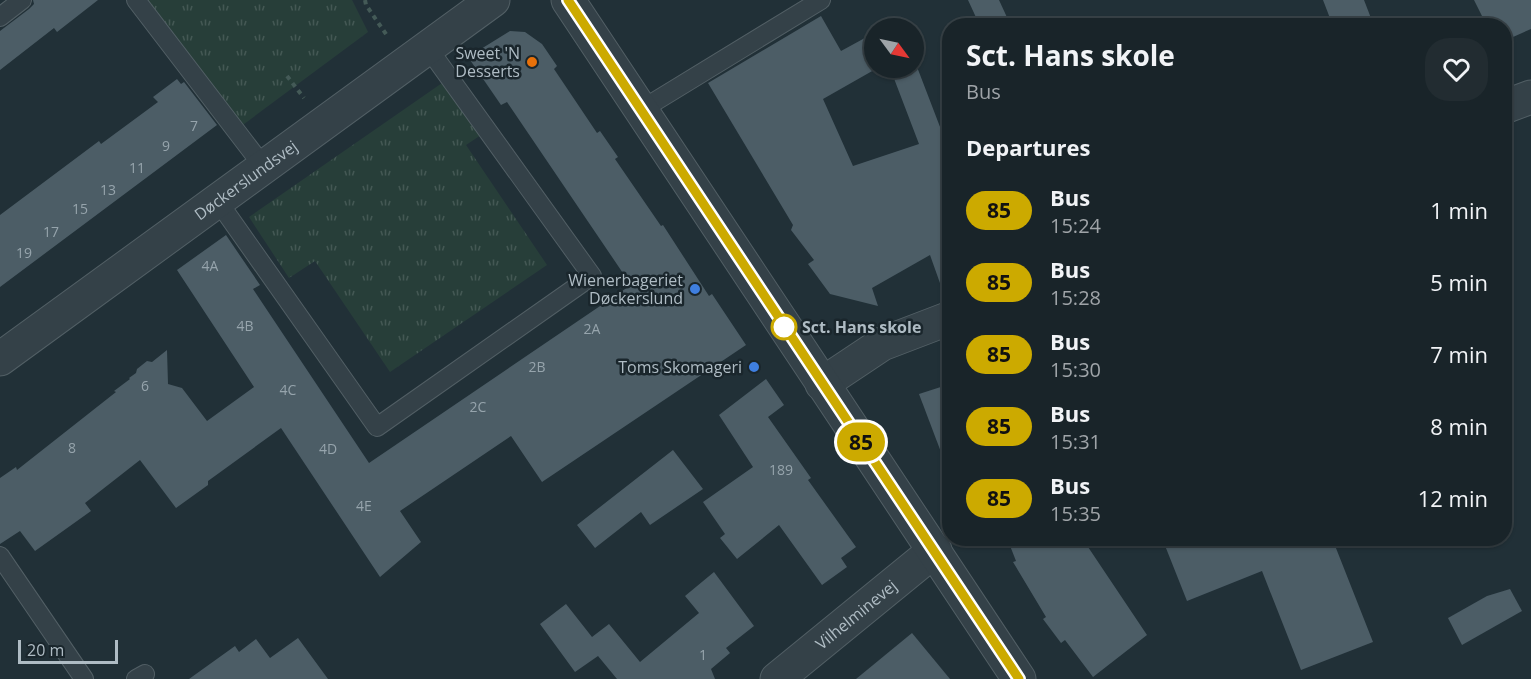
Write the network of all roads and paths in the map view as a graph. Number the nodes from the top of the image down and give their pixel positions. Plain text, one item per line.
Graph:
1 (22, 0) edge
2 (136, 0) edge
3 (365, 0) edge
4 (493, 0) edge
5 (568, 0) edge
6 (820, 0) edge
7 (0, 16) edge
8 (376, 20) dead end
9 (428, 48) junction
10 (1531, 97) edge
11 (1512, 104) edge
12 (641, 110) junction
13 (264, 166) junction
14 (217, 200) junction
15 (942, 321) edge
16 (0, 359) edge
17 (822, 384) junction
18 (935, 550) junction
19 (0, 556) edge
20 (84, 679) edge
21 (777, 679) edge
22 (1019, 679) edge

1 - 7 lane
2 - 13 lane
3 - 8 path
4 - 9 street, Døckerslundsvej
5 - 12 street
6 - 12 lane
9 - 13 street, Døckerslundsvej
9 - 14 lane
10 - 11 street
12 - 17 street
13 - 14 street, Døckerslundsvej
14 - 16 street, Døckerslundsvej
15 - 17 street
17 - 18 street
18 - 21 street, Vilhelminevej
18 - 22 street
19 - 20 lane

